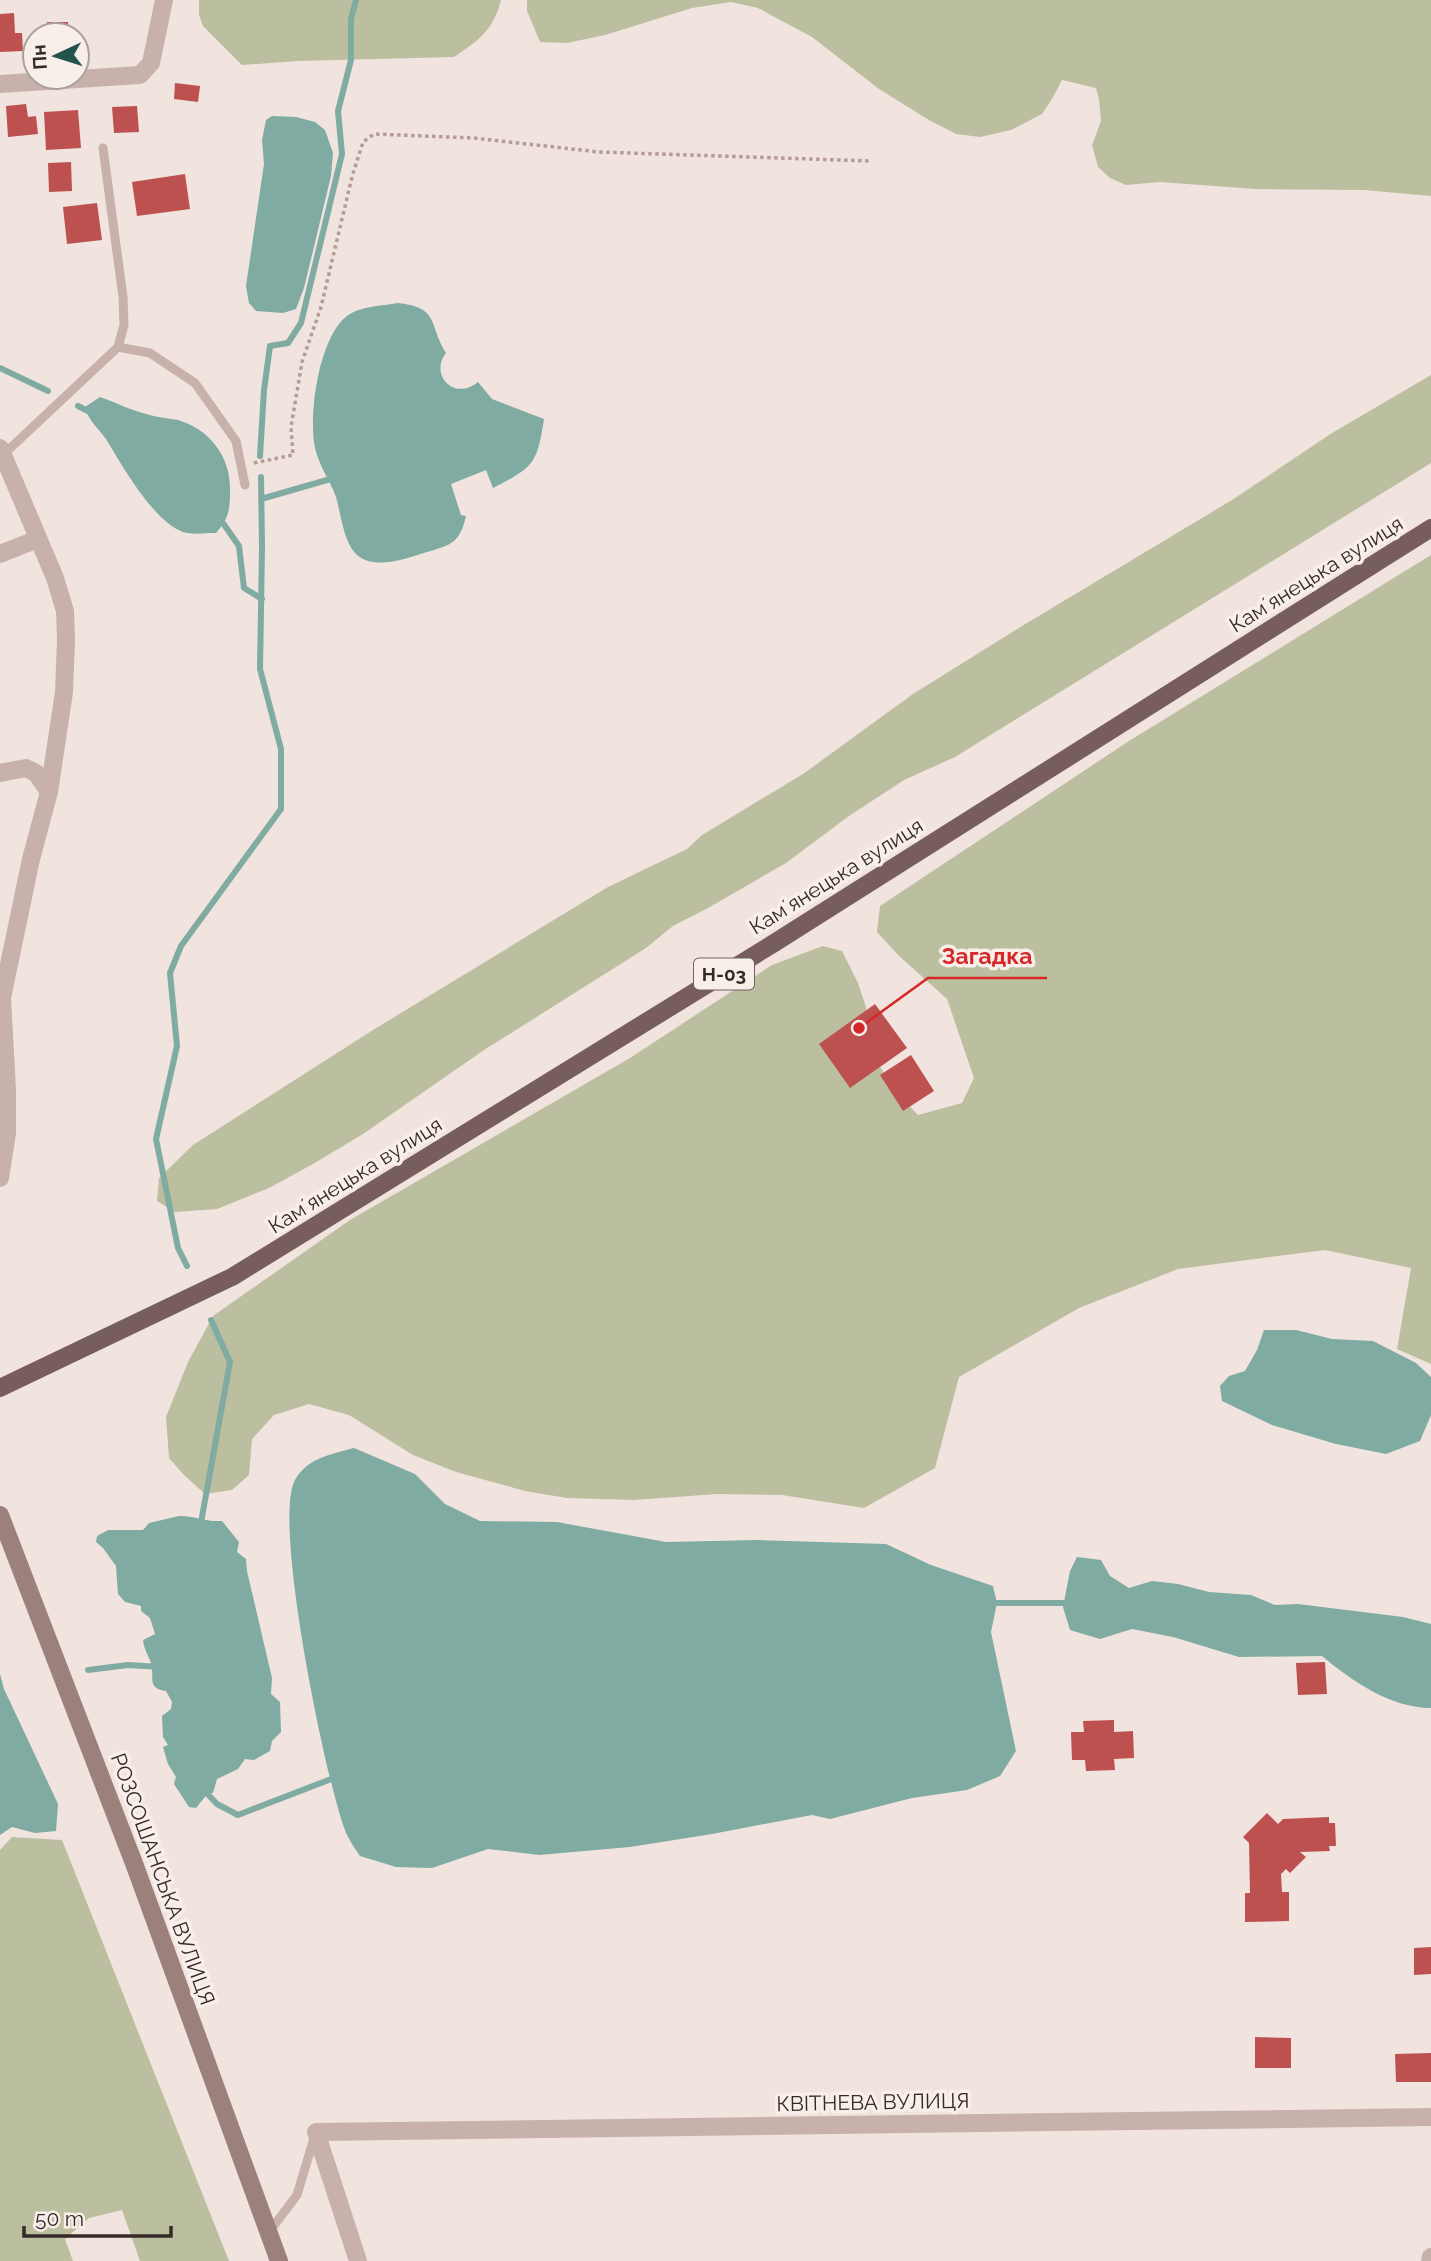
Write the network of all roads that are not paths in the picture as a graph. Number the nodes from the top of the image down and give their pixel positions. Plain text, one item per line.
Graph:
1 (164, 0) edge
2 (0, 84) edge
3 (103, 148) dead end
4 (118, 347) junction
5 (2, 451) edge
6 (246, 485) dead end
7 (1431, 528) edge
8 (38, 539) junction
9 (0, 554) edge
10 (0, 773) edge
11 (49, 792) junction
12 (1, 998) edge
13 (0, 1178) edge
14 (0, 1388) edge
15 (0, 1516) edge
16 (1431, 2117) edge
17 (316, 2132) junction
18 (269, 2232) junction
19 (279, 2261) edge
20 (358, 2261) edge

1 - 2 street
3 - 4 lane
4 - 5 lane
4 - 6 lane
5 - 8 street
7 - 14 main road, Камʼянецька вулиця / Н-03
8 - 9 street
8 - 11 street
10 - 11 street
11 - 12 street
12 - 13 street
15 - 18 street, РОЗСОШАНСЬКА ВУЛИЦЯ
16 - 17 street, КВІТНЕВА ВУЛИЦЯ
17 - 18 lane
17 - 20 street
18 - 19 street, РОЗСОШАНСЬКА ВУЛИЦЯ

